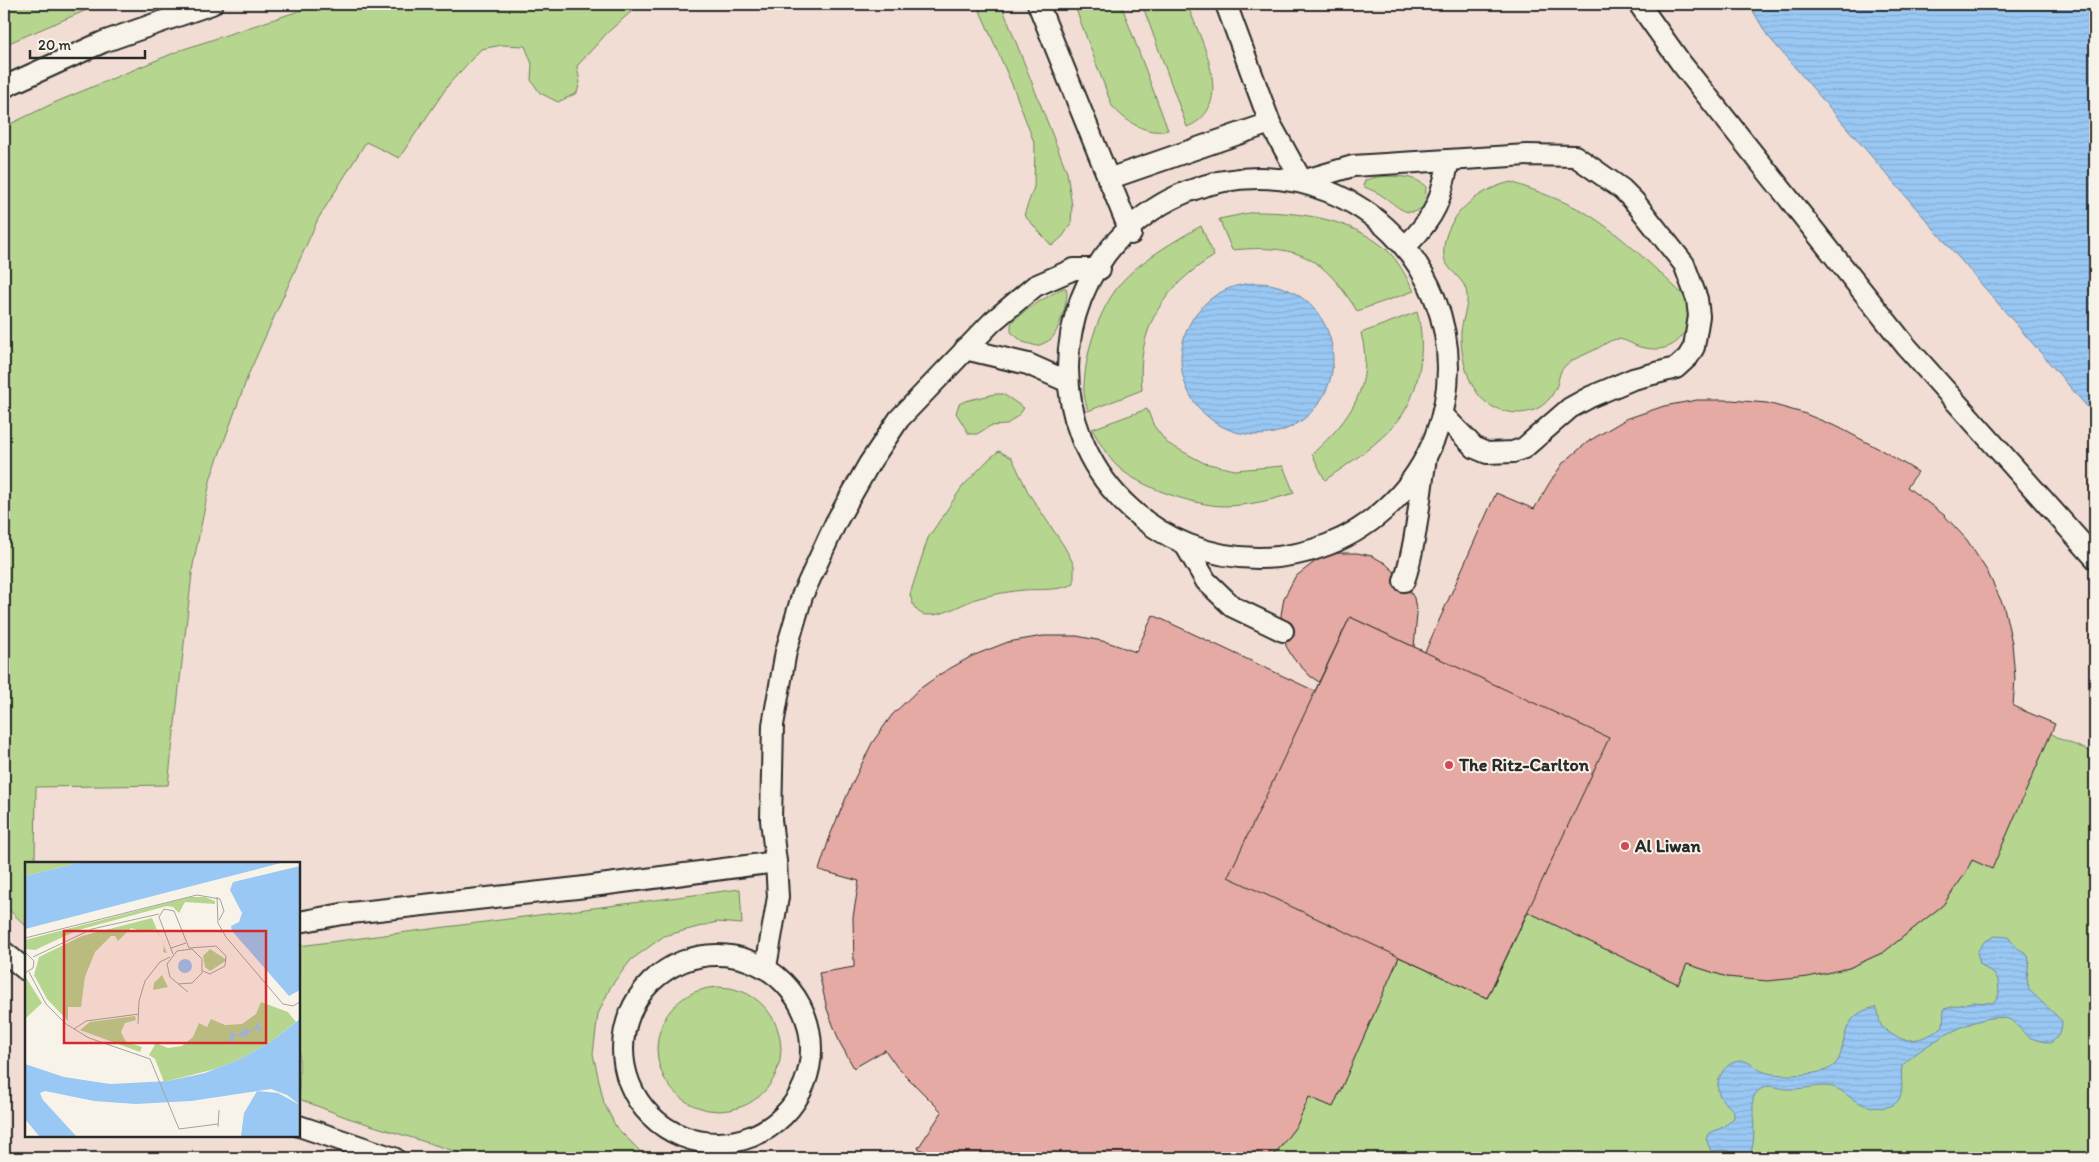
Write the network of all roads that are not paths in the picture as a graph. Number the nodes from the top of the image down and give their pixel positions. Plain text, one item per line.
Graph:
1 (212, 4) edge
2 (1038, 4) edge
3 (1226, 4) edge
4 (1639, 4) edge
5 (4, 87) edge
6 (1270, 123) junction
7 (1449, 160) junction
8 (1108, 179) junction
9 (1302, 180) junction
10 (1131, 234) junction
11 (1408, 244) junction
12 (1100, 269) junction
13 (965, 348) junction
14 (1064, 380) junction
15 (1443, 414) junction
16 (1427, 452) junction
17 (1187, 548) junction
18 (2095, 558) edge
19 (1404, 581) dead end
20 (1283, 631) dead end
21 (776, 862) junction
22 (300, 922) edge
23 (4, 952) edge
24 (766, 968) junction
25 (25, 969) edge
26 (300, 1126) edge
27 (394, 1158) edge

1 - 5 lane
2 - 8 lane
3 - 6 lane
4 - 18 lane
6 - 8 lane
6 - 9 lane
7 - 9 lane
7 - 11 lane
7 - 15 lane
8 - 10 lane
9 - 10 lane
9 - 11 lane
10 - 12 lane
11 - 15 lane
12 - 13 lane
12 - 14 lane
13 - 14 lane
13 - 21 lane
14 - 17 lane
15 - 16 lane
16 - 17 lane
16 - 19 lane
17 - 20 lane
21 - 22 lane
21 - 24 lane
23 - 25 lane
24 - 24 lane
26 - 27 lane

